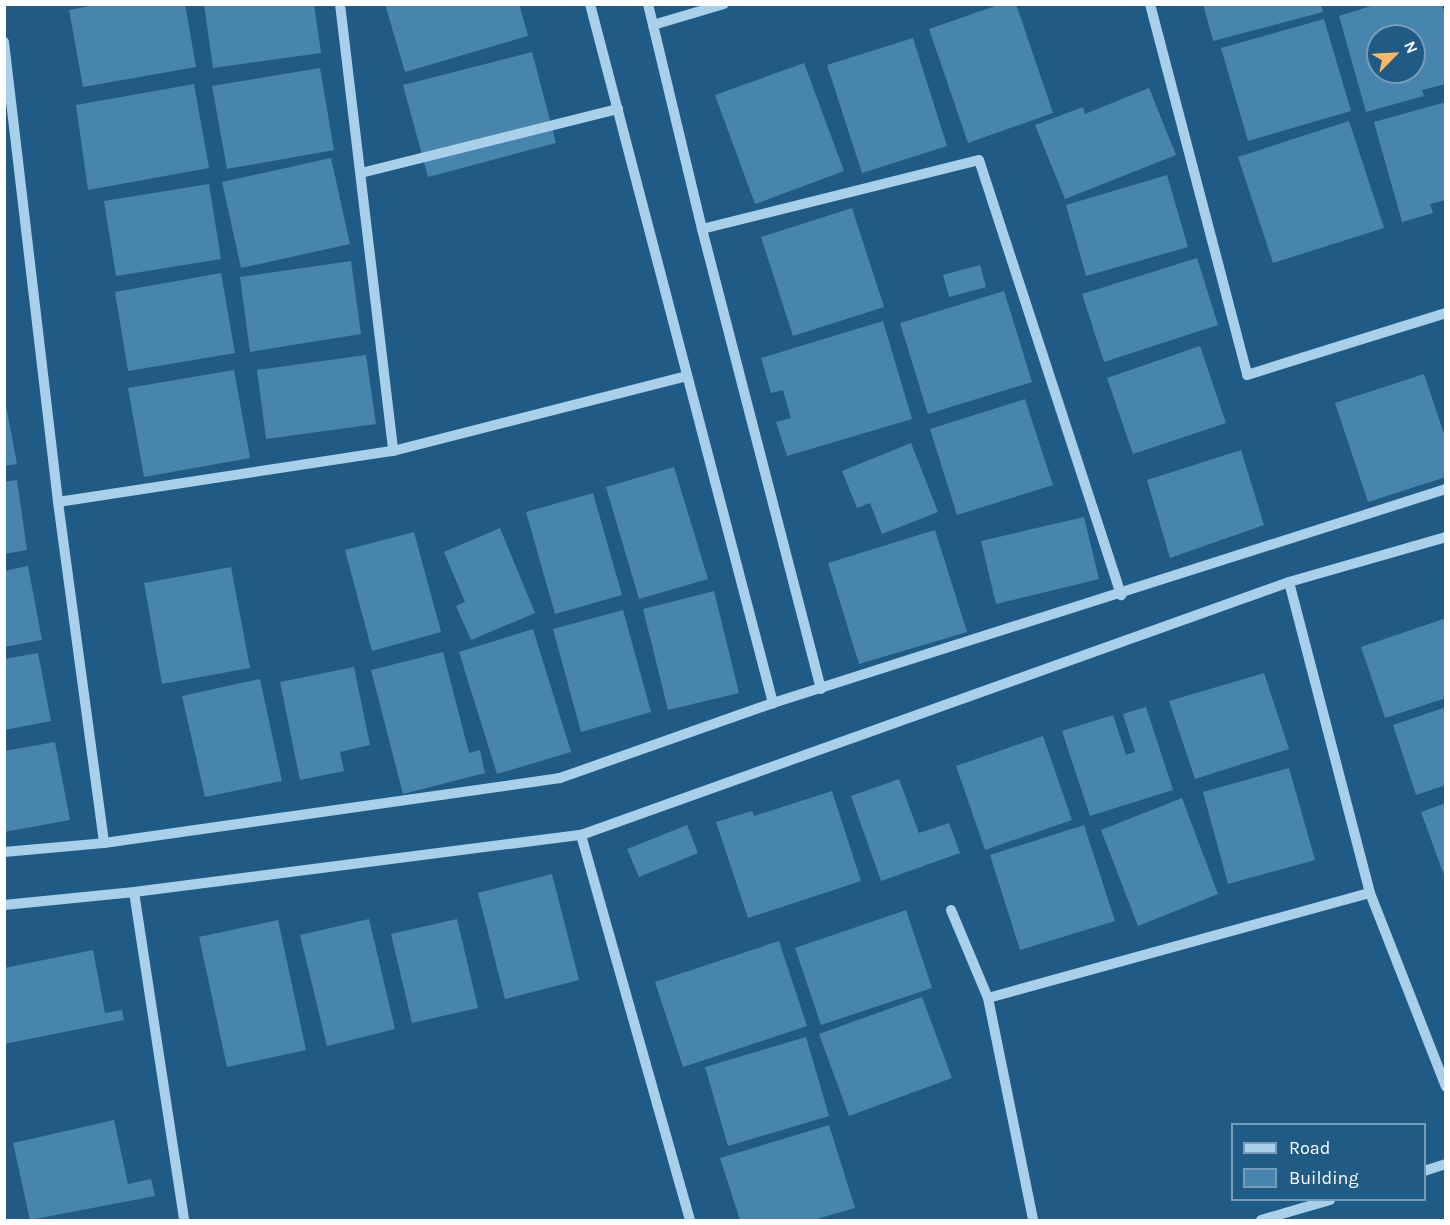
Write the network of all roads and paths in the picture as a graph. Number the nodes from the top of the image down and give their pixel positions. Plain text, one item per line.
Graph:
1 (340, 4) edge
2 (590, 4) edge
3 (648, 4) edge
4 (724, 4) edge
5 (1150, 4) edge
6 (653, 25) junction
7 (4, 42) edge
8 (618, 109) junction
9 (361, 173) junction
10 (702, 229) junction
11 (1446, 313) edge
12 (687, 376) junction
13 (393, 451) junction
14 (1446, 489) edge
15 (58, 502) junction
16 (1446, 537) edge
17 (1289, 582) junction
18 (1121, 595) junction
19 (821, 688) junction
20 (773, 703) junction
21 (582, 835) junction
22 (104, 843) junction
23 (4, 852) edge
24 (134, 892) junction
25 (1370, 893) junction
26 (4, 905) edge
27 (951, 910) dead end
28 (988, 998) junction
29 (1446, 1088) edge
30 (1446, 1164) edge
31 (1426, 1171) edge
32 (1326, 1201) edge
33 (184, 1221) edge
34 (690, 1221) edge
35 (1032, 1221) edge
36 (1261, 1221) edge

1 - 9 street
2 - 8 street
3 - 6 street
4 - 6 street
5 - 11 street
6 - 10 street
7 - 15 street
8 - 9 street
8 - 12 street
9 - 13 street
10 - 18 street
10 - 19 street
12 - 13 street
12 - 20 street
13 - 15 street
14 - 18 street
15 - 22 street
16 - 17 street
17 - 21 street
17 - 25 street
18 - 19 street
19 - 20 street
20 - 22 street
21 - 24 street
21 - 34 street
22 - 23 street
24 - 26 street
24 - 33 street
25 - 28 street
25 - 29 street
27 - 28 street
28 - 35 street
30 - 31 street
32 - 36 street

